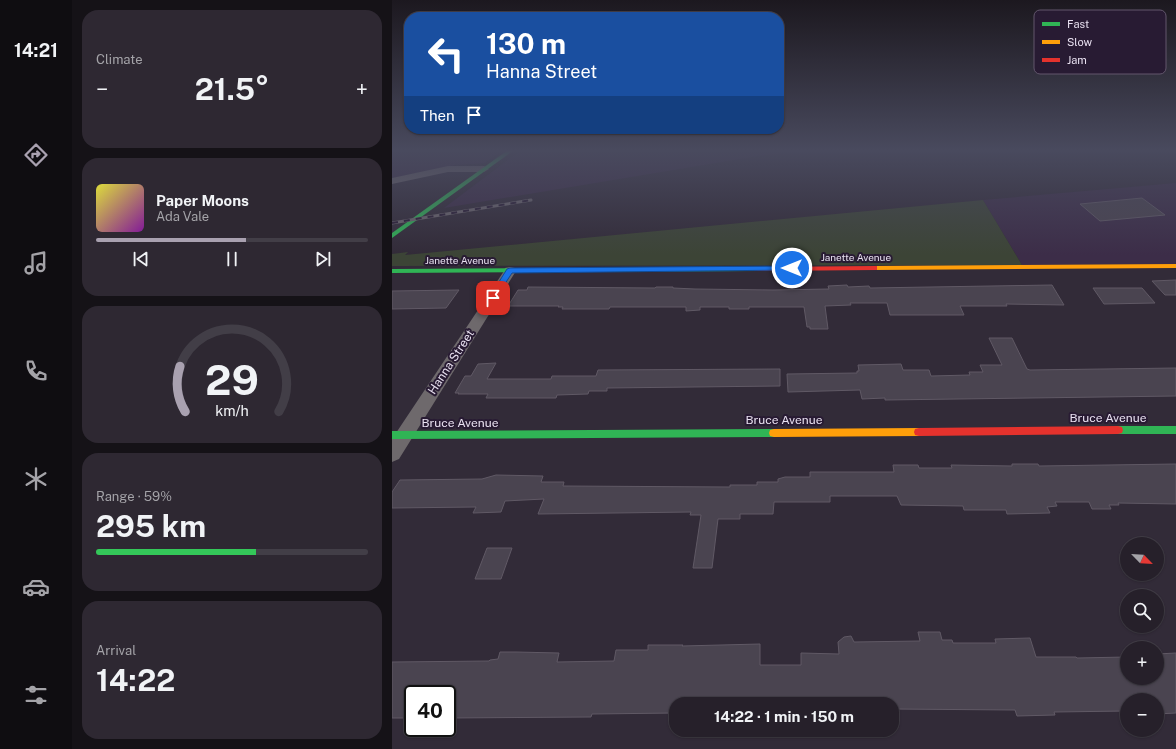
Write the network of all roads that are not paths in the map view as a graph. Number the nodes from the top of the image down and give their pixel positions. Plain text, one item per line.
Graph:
1 (462, 185) edge
2 (392, 236) edge
3 (1176, 266) edge
4 (510, 270) junction
5 (392, 271) edge
6 (1176, 430) edge
7 (398, 435) edge
8 (392, 454) edge

1 - 2 street
3 - 4 street, Janette Avenue
4 - 5 street, Janette Avenue
4 - 7 street, Hanna Street
6 - 7 street, Bruce Avenue
7 - 8 street, Hanna Street

